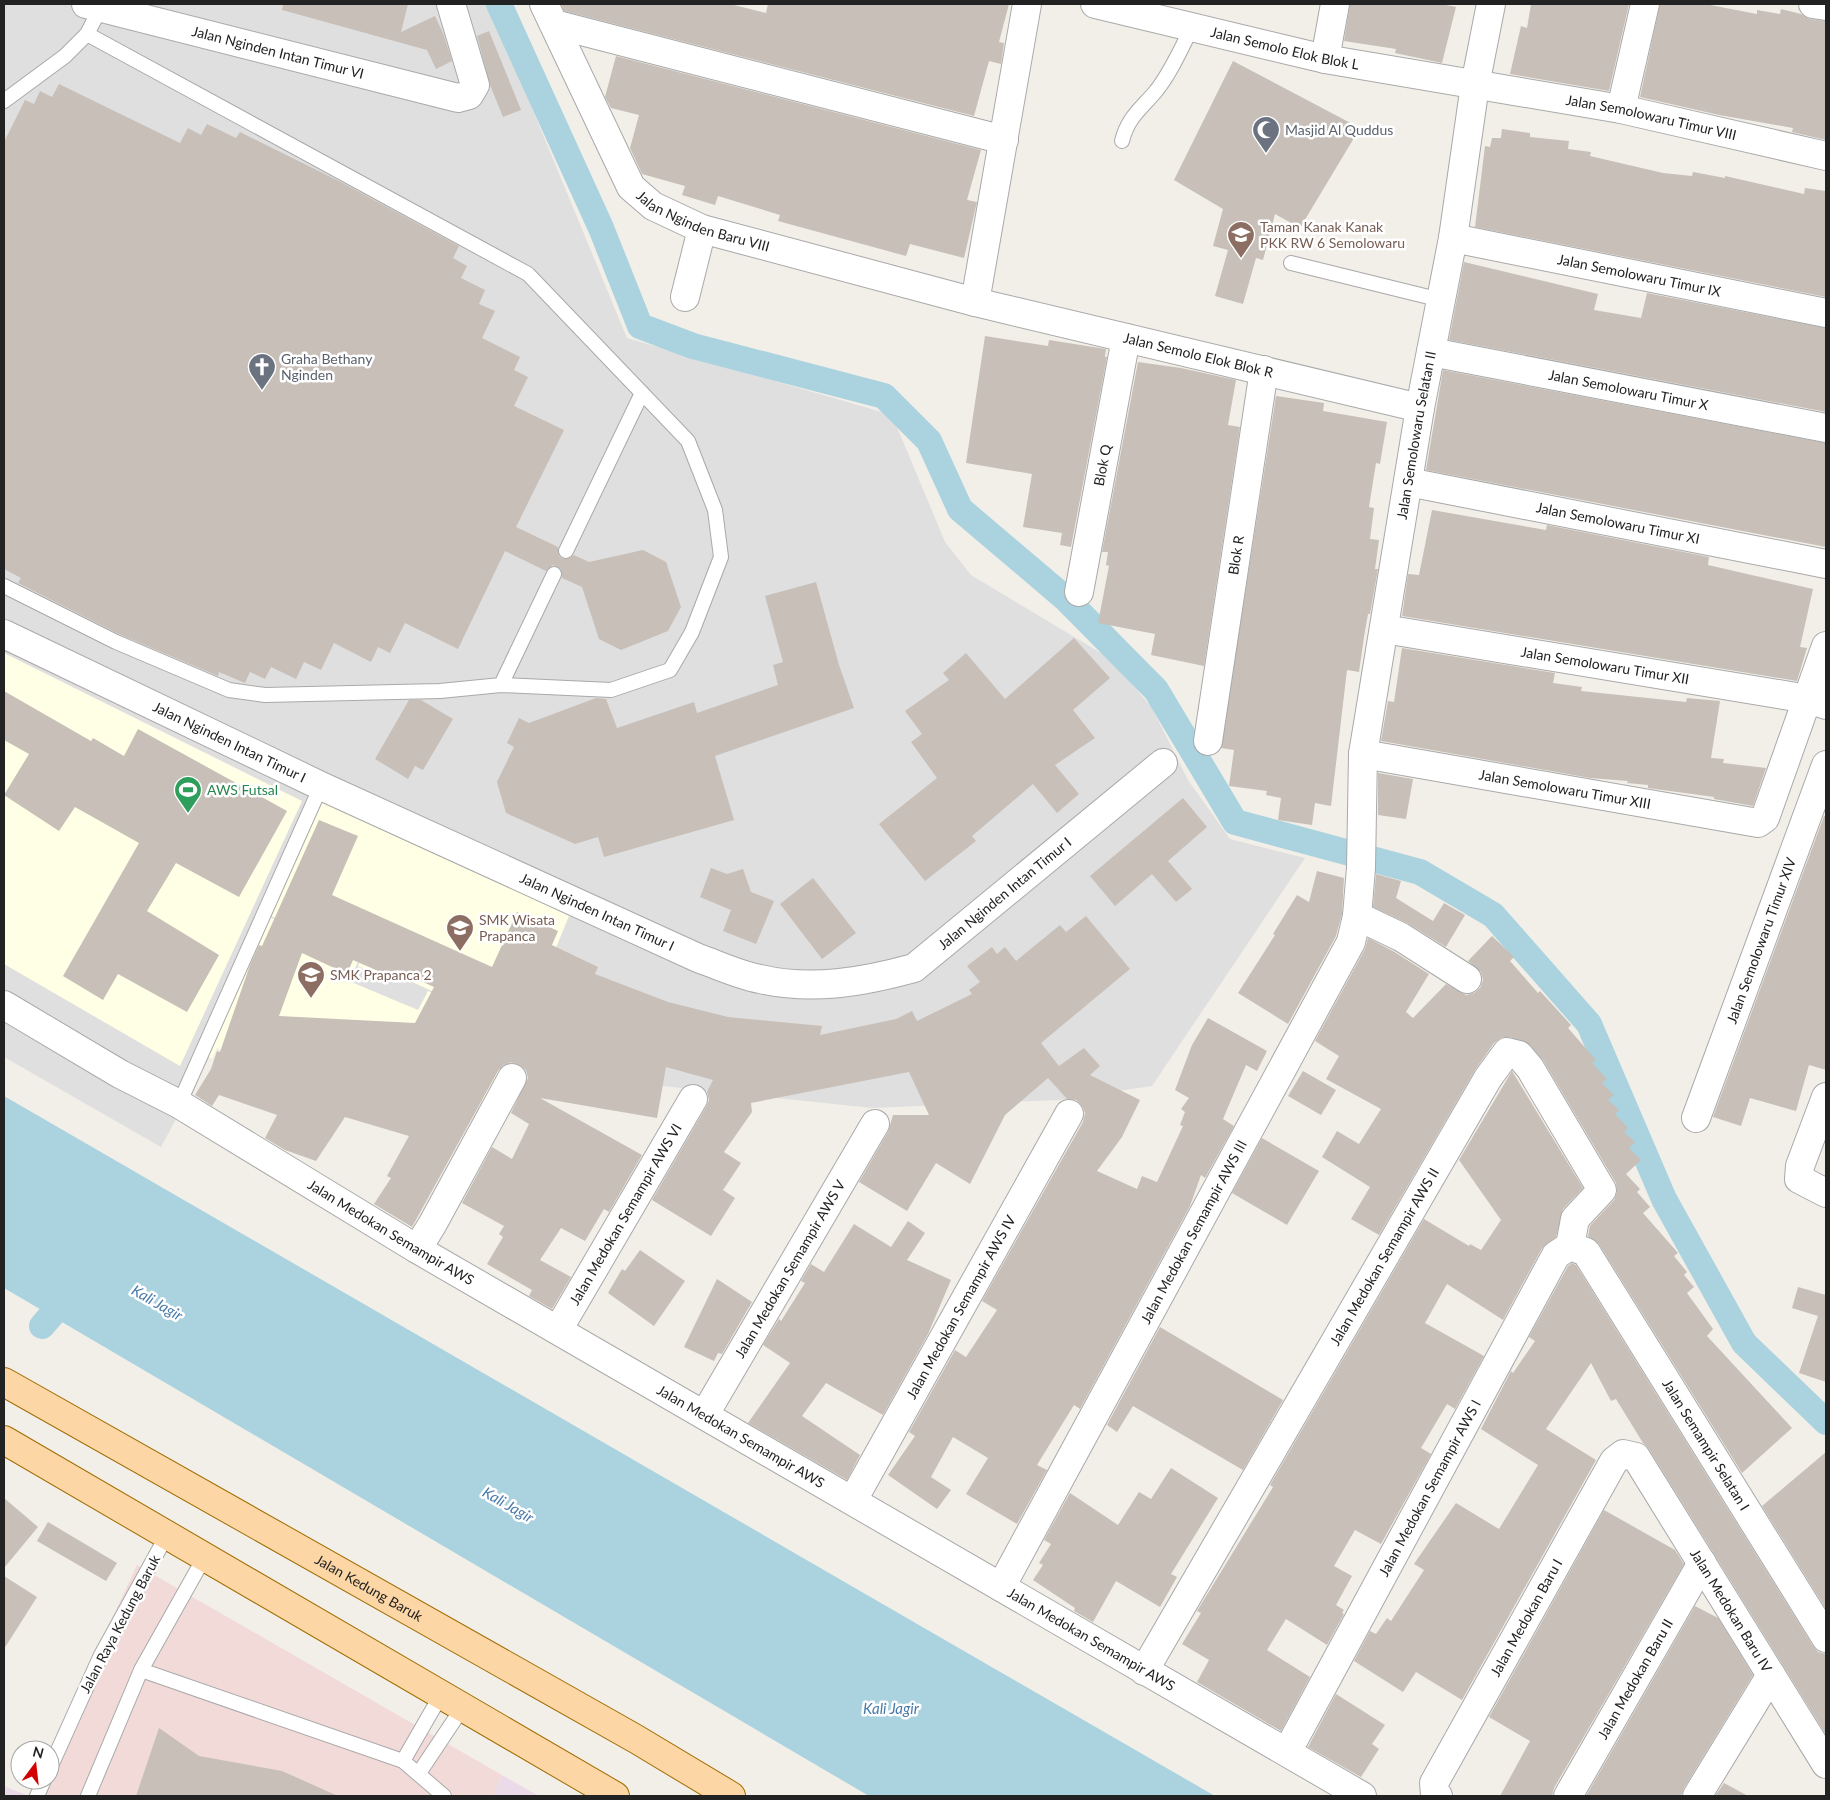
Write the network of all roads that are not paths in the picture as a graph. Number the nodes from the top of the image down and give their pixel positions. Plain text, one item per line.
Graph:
1 (452, 4) edge
2 (1027, 4) edge
3 (1095, 4) edge
4 (1335, 4) edge
5 (1491, 4) edge
6 (1645, 4) edge
7 (1813, 4) edge
8 (94, 6) edge
9 (1826, 6) edge
10 (549, 14) edge
11 (1192, 27) junction
12 (87, 34) junction
13 (1325, 59) junction
14 (1475, 85) junction
15 (4, 101) edge
16 (1622, 109) junction
17 (1004, 140) junction
18 (1122, 141) dead end
19 (1826, 156) edge
20 (702, 229) junction
21 (1453, 238) junction
22 (1291, 263) dead end
23 (685, 298) dead end
24 (1441, 300) junction
25 (975, 302) junction
26 (1826, 313) edge
27 (1126, 338) junction
28 (1431, 352) junction
29 (1264, 370) junction
30 (642, 393) junction
31 (1420, 408) junction
32 (1826, 428) edge
33 (1408, 482) junction
34 (566, 551) dead end
35 (1826, 564) edge
36 (554, 574) dead end
37 (4, 586) edge
38 (1079, 592) dead end
39 (1384, 629) junction
40 (4, 634) edge
41 (1826, 646) edge
42 (501, 685) junction
43 (1817, 702) edge
44 (1208, 741) dead end
45 (1364, 754) junction
46 (1163, 764) dead end
47 (1826, 766) edge
48 (321, 786) junction
49 (1360, 868) joint
50 (1357, 916) junction
51 (1468, 979) dead end
52 (4, 1005) edge
53 (512, 1078) dead end
54 (1826, 1097) edge
55 (693, 1099) dead end
56 (179, 1104) junction
57 (1069, 1114) dead end
58 (1696, 1118) dead end
59 (875, 1124) dead end
60 (1826, 1193) edge
61 (416, 1249) junction
62 (1578, 1249) junction
63 (558, 1330) junction
64 (4, 1382) edge
65 (705, 1414) junction
66 (4, 1440) edge
67 (1636, 1457) joint
68 (853, 1500) junction
69 (167, 1535) junction
70 (204, 1558) junction
71 (1702, 1563) junction
72 (1001, 1587) junction
73 (1826, 1638) edge
74 (140, 1670) junction
75 (1144, 1671) junction
76 (1771, 1675) junction
77 (452, 1701) junction
78 (60, 1746) edge
79 (1287, 1752) junction
80 (403, 1761) junction
81 (1826, 1764) edge
82 (419, 1773) junction
83 (609, 1795) edge
84 (88, 1796) edge
85 (444, 1796) edge
86 (731, 1796) edge
87 (1362, 1796) edge
88 (1438, 1796) edge
89 (1568, 1796) edge
90 (1697, 1796) edge

1 - 8 street, Jalan Nginden Intan Timur VI
2 - 17 street
3 - 11 street, Jalan Semolo Elok Blok L
4 - 13 street
5 - 14 street, Jalan Semolowaru Selatan II
6 - 16 street
7 - 9 street
8 - 12 lane
10 - 17 street
10 - 20 street, Jalan Nginden Baru VIII
11 - 13 street, Jalan Semolo Elok Blok L
11 - 18 lane
12 - 15 lane
12 - 30 lane
13 - 14 street, Jalan Semolo Elok Blok L
14 - 16 street, Jalan Semolowaru Timur VIII
14 - 21 street, Jalan Semolowaru Selatan II
16 - 19 street, Jalan Semolowaru Timur VIII
17 - 25 street
20 - 23 street
20 - 25 street, Jalan Nginden Baru VIII
21 - 24 street, Jalan Semolowaru Selatan II
21 - 26 street, Jalan Semolowaru Timur IX
22 - 24 lane
24 - 28 street, Jalan Semolowaru Selatan II
25 - 27 street, Jalan Semolo Elok Blok R
27 - 29 street, Jalan Semolo Elok Blok R
27 - 38 street, Blok Q
28 - 31 street, Jalan Semolowaru Selatan II
28 - 32 street, Jalan Semolowaru Timur X
29 - 31 street, Jalan Semolo Elok Blok R
29 - 44 street, Blok R
30 - 34 lane
30 - 42 lane
31 - 33 street, Jalan Semolowaru Selatan II
33 - 35 street, Jalan Semolowaru Timur XI
33 - 39 street, Jalan Semolowaru Selatan II
36 - 42 lane
37 - 42 lane
39 - 43 street, Jalan Semolowaru Timur XII
39 - 45 street, Jalan Semolowaru Selatan II
40 - 48 street, Jalan Nginden Intan Timur I
41 - 43 street
43 - 45 street, Jalan Semolowaru Timur XIII
45 - 49 street, Jalan Semolowaru Selatan II
46 - 48 street, Jalan Nginden Intan Timur I
47 - 58 street, Jalan Semolowaru Timur XIV
48 - 56 lane
49 - 50 street, Jalan Medokan Semampir AWS III
50 - 51 street
50 - 72 street, Jalan Medokan Semampir AWS III
52 - 56 street, Jalan Medokan Semampir AWS
53 - 61 street
54 - 60 street
55 - 63 street, Jalan Medokan Semampir AWS VI
56 - 61 street, Jalan Medokan Semampir AWS
57 - 68 street, Jalan Medokan Semampir AWS IV
59 - 65 street, Jalan Medokan Semampir AWS V
61 - 63 street, Jalan Medokan Semampir AWS
62 - 73 street, Jalan Semampir Selatan I
62 - 75 street, Jalan Medokan Semampir AWS II
62 - 79 street, Jalan Medokan Semampir AWS I
63 - 65 street, Jalan Medokan Semampir AWS
64 - 86 main road, Jalan Kedung Baruk
65 - 68 street, Jalan Medokan Semampir AWS
66 - 69 main road
67 - 71 street, Jalan Medokan Baru IV
67 - 88 street, Jalan Medokan Baru I
68 - 72 street, Jalan Medokan Semampir AWS
69 - 70 main road
69 - 78 lane, Jalan Raya Kedung Baruk
70 - 74 lane
70 - 77 main road
71 - 76 street, Jalan Medokan Baru IV
71 - 89 street, Jalan Medokan Baru II
72 - 75 street, Jalan Medokan Semampir AWS
74 - 80 lane
74 - 84 lane
75 - 79 street, Jalan Medokan Semampir AWS
76 - 81 street, Jalan Medokan Baru IV
76 - 90 street
77 - 80 lane
77 - 82 lane
77 - 83 main road
79 - 87 street, Jalan Medokan Semampir AWS
80 - 82 lane
82 - 85 lane

